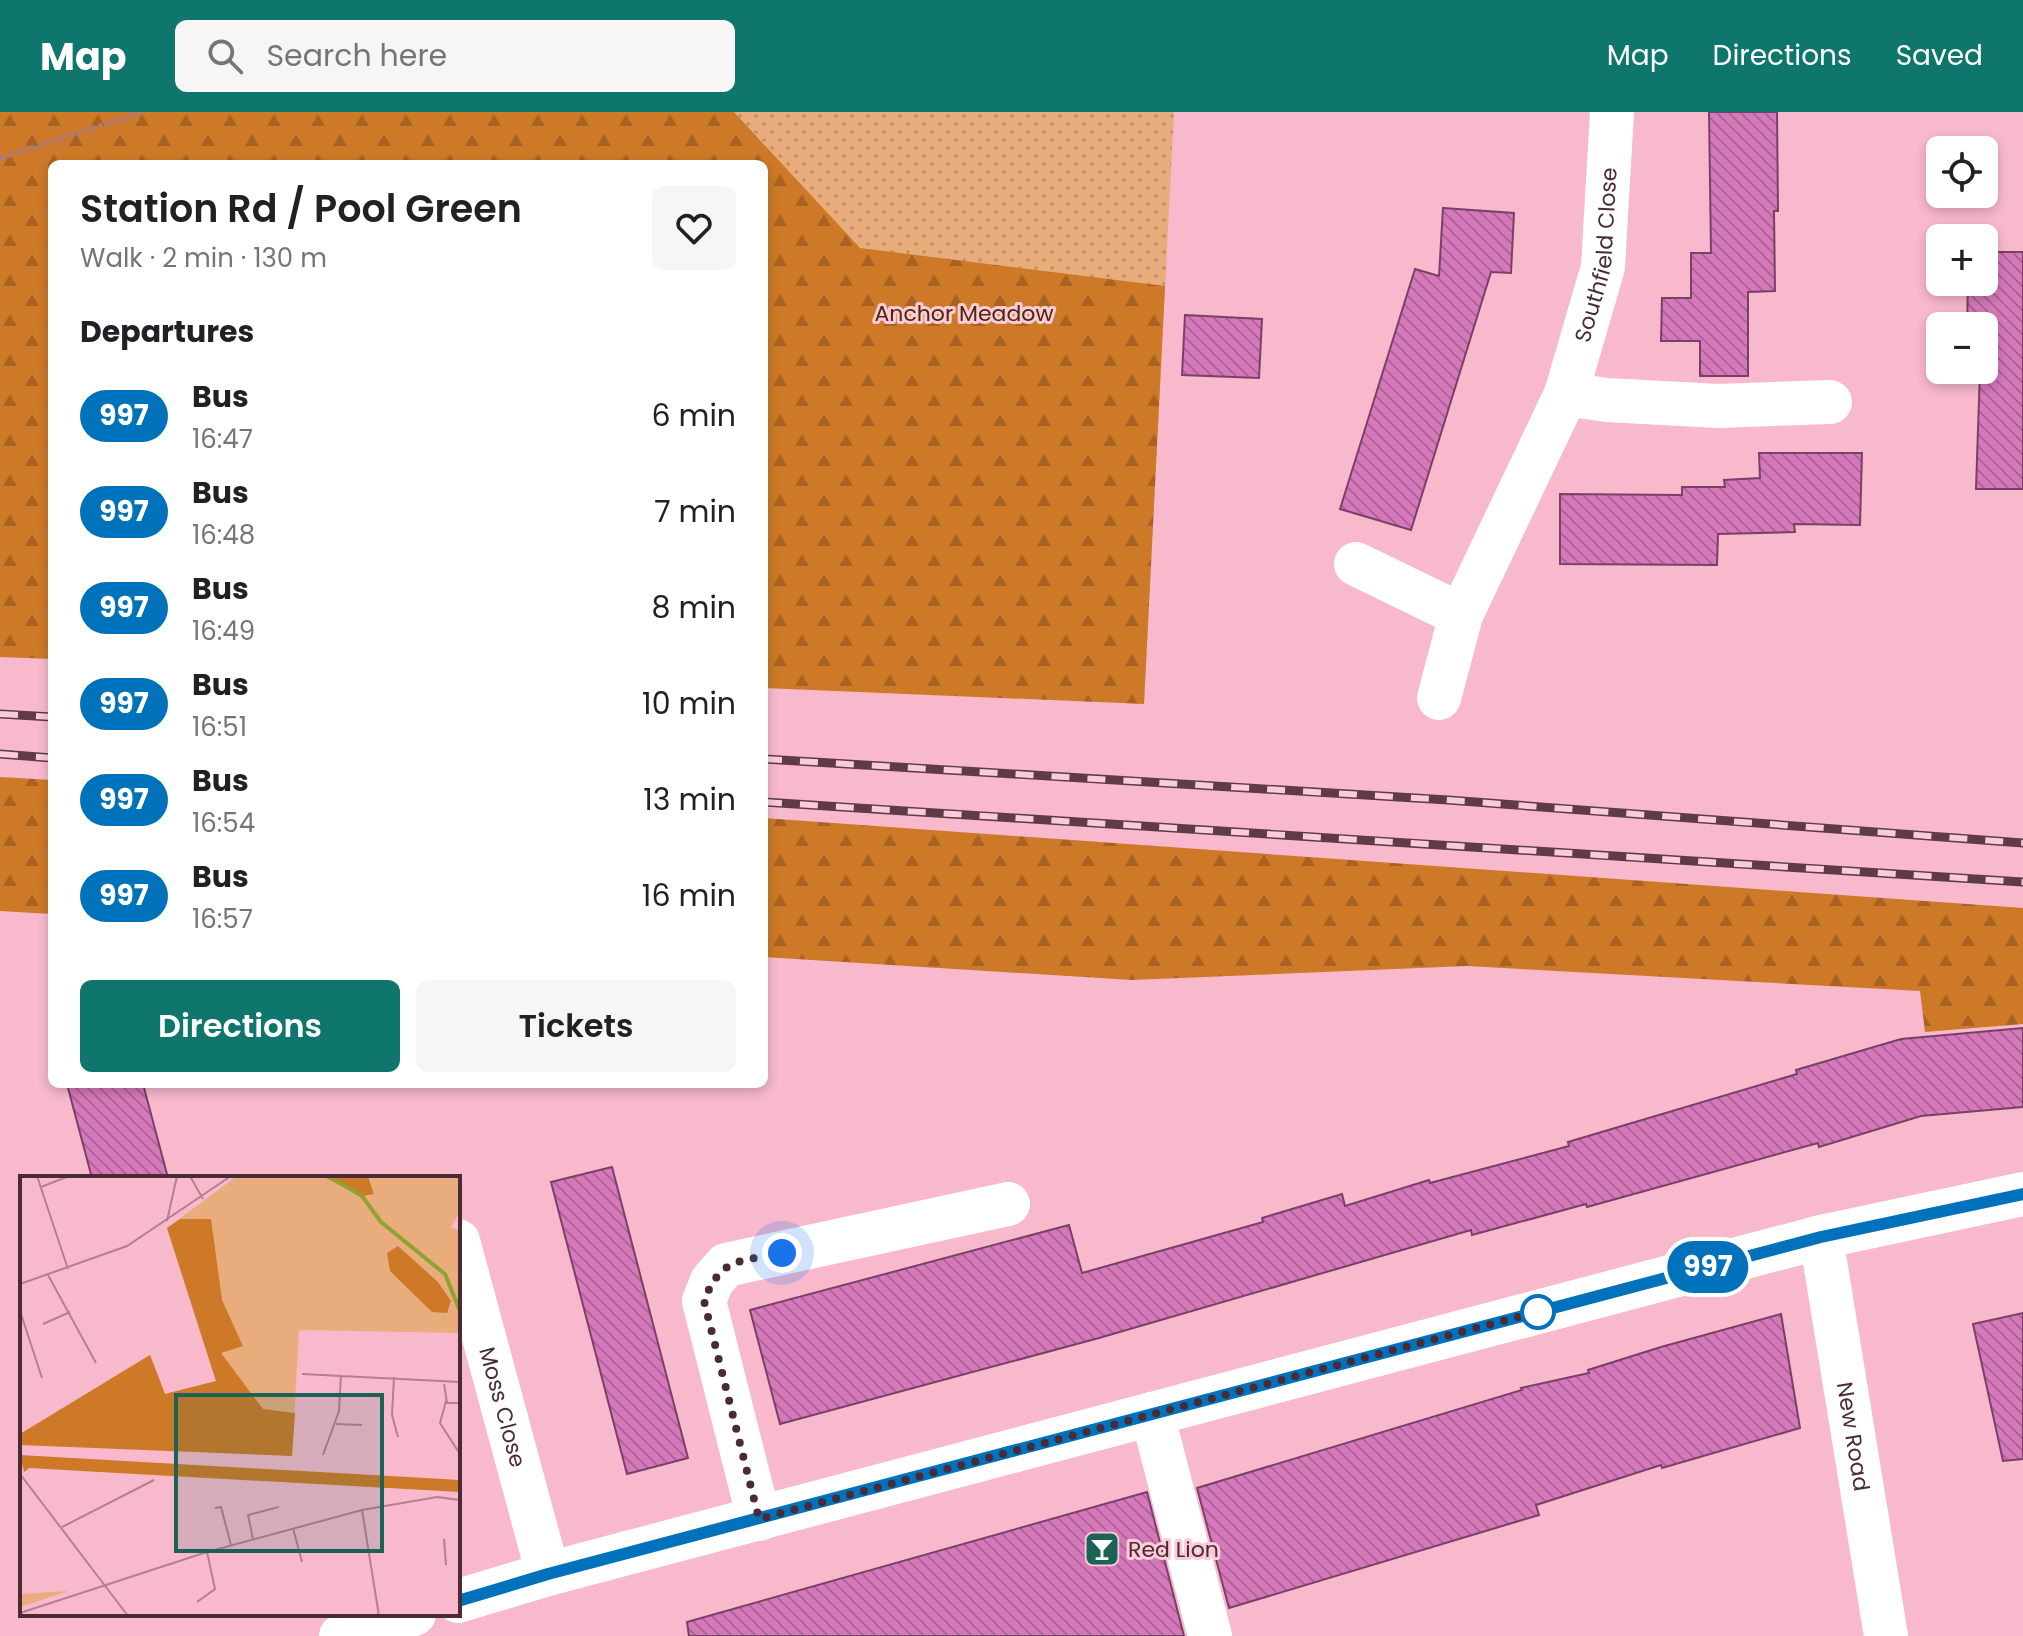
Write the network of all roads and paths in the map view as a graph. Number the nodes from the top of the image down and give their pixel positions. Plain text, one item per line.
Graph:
1 (143, 112) edge
2 (1612, 112) edge
3 (0, 158) edge
4 (1566, 394) junction
5 (1830, 402) dead end
6 (1356, 564) dead end
7 (1461, 615) junction
8 (1439, 698) dead end
9 (2023, 1194) edge
10 (1008, 1204) dead end
11 (1821, 1237) junction
12 (460, 1248) edge
13 (1152, 1414) junction
14 (759, 1519) junction
15 (548, 1574) junction
16 (460, 1600) edge
17 (407, 1616) edge
18 (341, 1636) edge
19 (1210, 1636) edge
20 (1886, 1636) edge

1 - 3 path
2 - 4 street, Southfield Close
4 - 5 street
4 - 7 street, Southfield Close
6 - 7 street
7 - 8 street, Southfield Close
9 - 11 street
10 - 14 street
11 - 13 street
11 - 20 street, New Road
12 - 15 street, Moss Close
13 - 14 street
13 - 19 street
14 - 15 street
15 - 16 street
17 - 18 street

